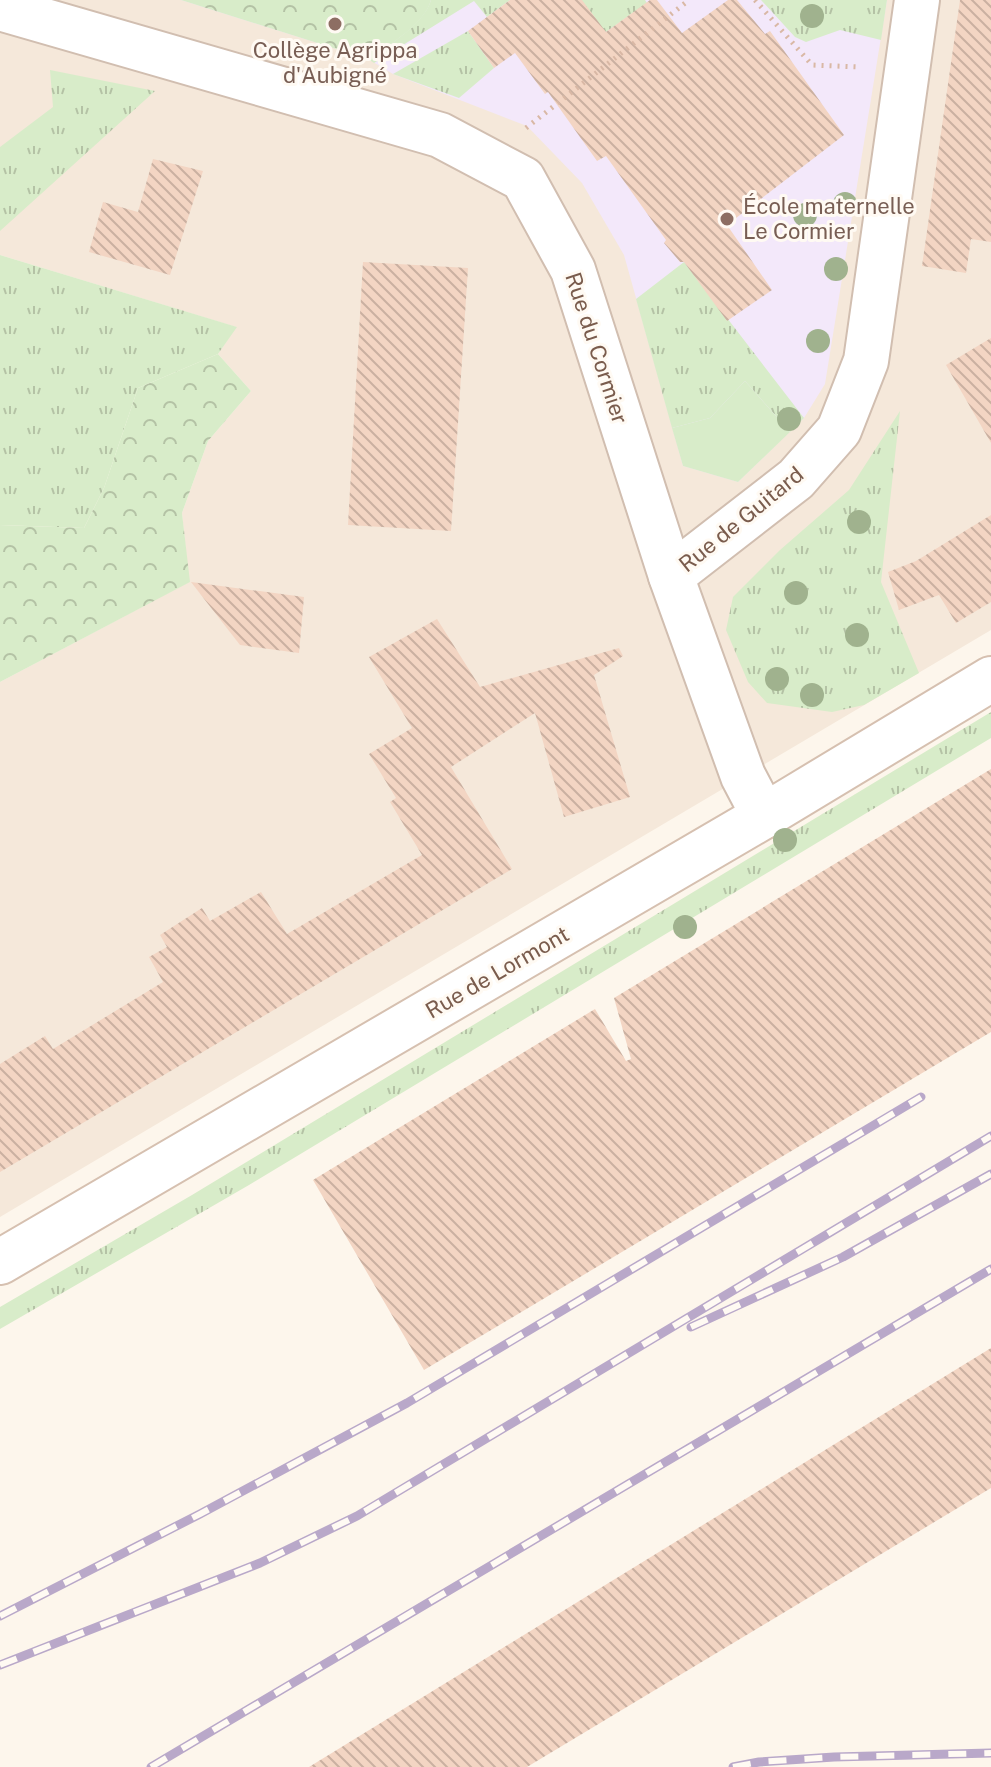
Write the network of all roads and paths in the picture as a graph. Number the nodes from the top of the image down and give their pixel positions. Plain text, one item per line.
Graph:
1 (689, 0) edge
2 (755, 0) edge
3 (917, 0) edge
4 (0, 8) edge
5 (864, 67) dead end
6 (506, 170) junction
7 (671, 576) junction
8 (991, 679) edge
9 (764, 816) junction
10 (0, 1262) edge

1 - 6 path
2 - 5 path
3 - 7 street, Rue de Guitard
4 - 6 street, Rue du Cormier
6 - 7 street, Rue du Cormier
7 - 9 street, Rue du Cormier
8 - 9 street, Rue de Lormont
9 - 10 street, Rue de Lormont

